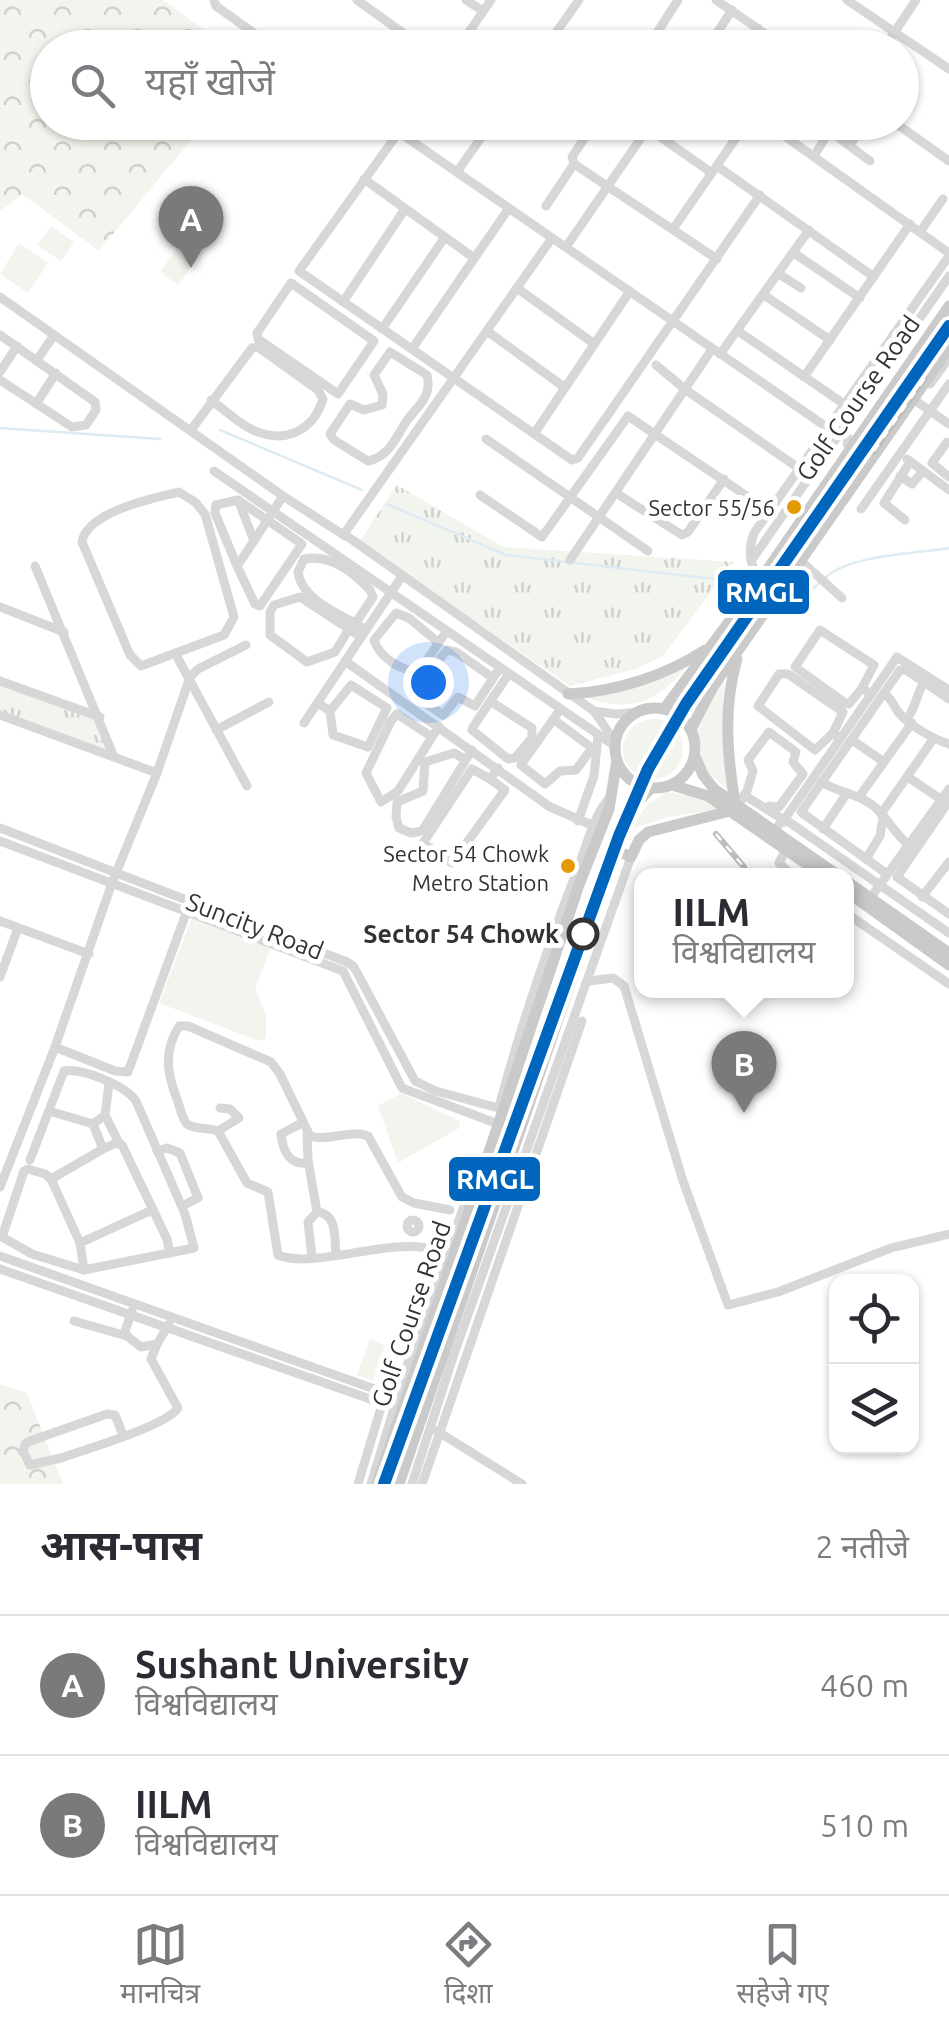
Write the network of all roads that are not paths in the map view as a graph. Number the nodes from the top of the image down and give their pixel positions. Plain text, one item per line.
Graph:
1 (214, 0) edge
2 (356, 0) edge
3 (466, 0) edge
4 (491, 0) edge
5 (678, 0) edge
6 (716, 0) edge
7 (846, 0) edge
8 (916, 0) edge
9 (575, 1) edge
10 (732, 10) junction
11 (483, 11) junction
12 (758, 28) joint
13 (250, 30) edge
14 (398, 30) edge
15 (470, 30) edge
16 (556, 30) edge
17 (660, 30) edge
18 (719, 30) edge
19 (761, 30) edge
20 (891, 30) edge
21 (895, 30) edge
22 (919, 49) edge
23 (949, 69) edge
24 (394, 140) edge
25 (409, 140) edge
26 (479, 140) edge
27 (583, 140) edge
28 (637, 140) edge
29 (669, 140) edge
30 (735, 140) edge
31 (791, 140) edge
32 (824, 140) edge
33 (845, 140) edge
34 (853, 140) edge
35 (919, 140) edge
36 (850, 145) junction
37 (814, 156) junction
38 (870, 161) dead end
39 (949, 161) edge
40 (574, 164) junction
41 (714, 169) junction
42 (457, 172) junction
43 (364, 179) junction
44 (608, 186) junction
45 (760, 195) junction
46 (943, 199) dead end
47 (546, 206) dead end
48 (508, 208) junction
49 (405, 209) junction
50 (910, 224) junction
51 (672, 229) junction
52 (809, 230) junction
53 (920, 232) junction
54 (446, 237) junction
55 (552, 238) junction
56 (566, 247) junction
57 (794, 253) junction
58 (949, 254) edge
59 (474, 258) junction
60 (717, 258) junction
61 (780, 274) junction
62 (949, 276) edge
63 (874, 277) junction
64 (517, 288) junction
65 (801, 288) dead end
66 (630, 291) junction
67 (764, 294) junction
68 (0, 296) edge
69 (860, 298) junction
70 (342, 301) junction
71 (949, 306) edge
72 (334, 312) junction
73 (674, 322) junction
74 (382, 329) junction
75 (738, 330) junction
76 (487, 331) junction
77 (0, 335) edge
78 (54, 335) junction
79 (830, 340) junction
80 (593, 343) junction
81 (17, 346) junction
82 (949, 348) edge
83 (412, 349) junction
84 (716, 352) junction
85 (949, 358) edge
86 (37, 360) junction
87 (656, 365) dead end
88 (0, 372) edge
89 (56, 374) junction
90 (804, 377) junction
91 (454, 378) junction
92 (0, 380) edge
93 (949, 384) edge
94 (564, 387) junction
95 (686, 390) junction
96 (211, 400) junction
97 (916, 400) junction
98 (36, 404) junction
99 (844, 404) junction
100 (931, 411) junction
101 (406, 422) junction
102 (949, 424) edge
103 (828, 428) junction
104 (191, 430) junction
105 (417, 430) junction
106 (656, 433) junction
107 (534, 434) junction
108 (847, 439) junction
109 (486, 440) dead end
110 (948, 442) edge
111 (900, 454) junction
112 (874, 456) junction
113 (910, 462) junction
114 (800, 469) junction
115 (214, 471) dead end
116 (923, 471) junction
117 (900, 476) junction
118 (949, 477) edge
119 (724, 479) junction
120 (272, 488) junction
121 (949, 490) edge
122 (616, 493) junction
123 (284, 496) junction
124 (480, 496) dead end
125 (571, 499) junction
126 (238, 500) junction
127 (259, 507) junction
128 (861, 509) dead end
129 (770, 510) junction
130 (271, 515) junction
131 (599, 518) junction
132 (904, 520) dead end
133 (345, 536) junction
134 (254, 541) junction
135 (648, 552) dead end
136 (570, 560) dead end
137 (752, 561) junction
138 (803, 562) junction
139 (35, 566) dead end
140 (237, 566) junction
141 (402, 576) junction
142 (761, 579) junction
143 (392, 592) junction
144 (842, 598) dead end
145 (0, 606) edge
146 (352, 626) junction
147 (64, 632) junction
148 (446, 632) junction
149 (364, 634) junction
150 (744, 641) junction
151 (439, 643) junction
152 (714, 644) junction
153 (246, 646) dead end
154 (194, 648) junction
155 (176, 654) junction
156 (345, 661) junction
157 (202, 666) junction
158 (500, 674) junction
159 (190, 677) junction
160 (0, 680) edge
161 (924, 682) junction
162 (862, 688) junction
163 (949, 690) edge
164 (568, 694) junction
165 (871, 694) junction
166 (884, 694) junction
167 (949, 699) edge
168 (490, 701) junction
169 (269, 702) dead end
170 (318, 702) junction
171 (664, 709) junction
172 (330, 711) junction
173 (594, 711) junction
174 (638, 712) junction
175 (0, 715) edge
176 (557, 715) junction
177 (100, 718) junction
178 (910, 721) junction
179 (304, 723) dead end
180 (439, 726) junction
181 (691, 729) junction
182 (216, 730) junction
183 (598, 735) junction
184 (836, 735) junction
185 (432, 737) junction
186 (944, 739) edge
187 (852, 740) junction
188 (616, 750) junction
189 (469, 755) junction
190 (695, 756) junction
191 (114, 757) junction
192 (884, 762) junction
193 (498, 768) junction
194 (157, 773) junction
195 (908, 777) junction
196 (490, 779) junction
197 (821, 782) junction
198 (672, 785) junction
199 (247, 786) dead end
200 (651, 788) junction
201 (949, 789) edge
202 (847, 793) junction
203 (612, 796) junction
204 (859, 797) junction
205 (739, 801) junction
206 (945, 801) edge
207 (882, 815) junction
208 (578, 821) junction
209 (594, 826) junction
210 (780, 826) junction
211 (0, 828) edge
212 (823, 829) junction
213 (0, 840) edge
214 (909, 844) junction
215 (786, 848) junction
216 (618, 851) junction
217 (632, 856) junction
218 (866, 859) junction
219 (949, 862) edge
220 (785, 868) edge
221 (813, 868) edge
222 (830, 868) edge
223 (852, 868) edge
224 (854, 869) edge
225 (117, 871) junction
226 (887, 874) junction
227 (112, 883) junction
228 (880, 884) junction
229 (854, 885) edge
230 (922, 896) junction
231 (871, 897) junction
232 (854, 898) edge
233 (190, 901) junction
234 (186, 913) junction
235 (854, 919) edge
236 (0, 921) edge
237 (947, 927) edge
238 (18, 928) junction
239 (936, 944) junction
240 (949, 953) edge
241 (89, 954) junction
242 (949, 965) edge
243 (0, 977) edge
244 (588, 981) junction
245 (949, 984) edge
246 (582, 1022) dead end
247 (55, 1047) junction
248 (109, 1084) junction
249 (538, 1084) junction
250 (542, 1106) junction
251 (220, 1108) dead end
252 (502, 1109) junction
253 (49, 1110) junction
254 (104, 1115) junction
255 (302, 1123) junction
256 (93, 1124) junction
257 (497, 1124) junction
258 (218, 1131) junction
259 (307, 1134) junction
260 (119, 1144) junction
261 (104, 1150) junction
262 (157, 1151) junction
263 (14, 1155) junction
264 (308, 1163) junction
265 (27, 1167) junction
266 (8, 1170) junction
267 (51, 1179) junction
268 (0, 1185) edge
269 (414, 1204) junction
270 (182, 1206) junction
271 (152, 1210) junction
272 (450, 1210) dead end
273 (318, 1212) junction
274 (189, 1226) junction
275 (949, 1234) edge
276 (166, 1237) junction
277 (80, 1243) junction
278 (412, 1247) junction
279 (435, 1250) dead end
280 (170, 1254) junction
281 (336, 1254) junction
282 (0, 1256) edge
283 (312, 1257) junction
284 (0, 1269) edge
285 (84, 1270) junction
286 (133, 1309) junction
287 (74, 1321) dead end
288 (169, 1322) junction
289 (127, 1336) junction
290 (157, 1344) junction
291 (418, 1348) junction
292 (450, 1349) junction
293 (390, 1400) junction
294 (435, 1430) junction
295 (123, 1435) junction
296 (358, 1484) edge
297 (374, 1484) edge
298 (399, 1484) edge
299 (412, 1484) edge
300 (422, 1484) edge
301 (522, 1484) edge

1 - 13 street
2 - 14 street
3 - 11 street
4 - 11 street
5 - 17 street
6 - 10 street
7 - 20 street
8 - 21 street
9 - 16 street
10 - 12 street
10 - 18 street
11 - 15 street
12 - 19 street
22 - 23 street
24 - 43 street
25 - 42 street
26 - 42 street
27 - 40 street
28 - 44 street
29 - 41 street
30 - 41 street
31 - 37 street
32 - 37 street
33 - 36 street
34 - 36 street
35 - 39 street
36 - 38 street
37 - 50 street
40 - 44 street
40 - 47 street
41 - 45 street
41 - 51 street
42 - 48 street
43 - 49 street
43 - 70 street
44 - 51 street
44 - 56 street
45 - 52 street
45 - 60 street
46 - 53 street
48 - 55 street
48 - 59 street
49 - 54 street
49 - 70 street
50 - 53 street
50 - 63 street
51 - 60 street
52 - 57 street
52 - 63 street
53 - 58 street
54 - 59 street
54 - 74 street
55 - 56 street
55 - 64 street
56 - 66 street
57 - 61 street
57 - 69 street
58 - 99 street
59 - 83 street
60 - 73 street
61 - 65 street
61 - 67 street
62 - 108 street
63 - 69 street
64 - 76 street
64 - 80 street
66 - 73 street
66 - 80 street
67 - 75 street
67 - 79 street
68 - 78 street
69 - 79 street
70 - 72 street
70 - 74 street
71 - 108 main road, Golf Course Road
72 - 72 street
73 - 84 street
73 - 107 street
74 - 83 street
75 - 84 street
75 - 90 street
76 - 91 street
76 - 94 street
77 - 81 street
78 - 86 street
78 - 104 street
79 - 90 street
80 - 94 street
81 - 86 street
81 - 88 street
82 - 97 main road, Golf Course Road
83 - 91 street
84 - 95 street
84 - 103 street
85 - 97 street
86 - 89 street
87 - 95 street
89 - 98 street
89 - 98 street
90 - 99 street
91 - 105 street
91 - 107 street
92 - 98 street
93 - 100 street
94 - 107 street
95 - 106 street
95 - 114 street
96 - 96 street
96 - 104 street
97 - 100 street
97 - 112 main road, Golf Course Road
97 - 138 street
99 - 103 street
100 - 102 street
100 - 111 street
101 - 101 street
101 - 105 street
103 - 108 street
103 - 114 street
104 - 120 street
105 - 133 street
106 - 119 street
106 - 122 street
106 - 125 street
108 - 112 street
108 - 137 street
108 - 142 main road, Golf Course Road
109 - 125 street
110 - 118 street
111 - 113 street
111 - 128 street
112 - 138 main road, Golf Course Road
113 - 116 street
113 - 117 street
114 - 129 street
115 - 127 street
116 - 117 street
116 - 121 street
117 - 132 street
119 - 122 street
119 - 129 street
120 - 123 street
120 - 127 street
122 - 131 street
123 - 130 street
123 - 133 street
124 - 125 street
125 - 131 street
126 - 127 street
126 - 134 street
126 - 140 street
127 - 130 street
129 - 137 street
130 - 134 street
130 - 140 street
130 - 143 street
131 - 135 street
131 - 136 street
133 - 141 street
134 - 140 street
137 - 142 street
138 - 144 street
138 - 150 main road, Golf Course Road
139 - 147 street
141 - 143 street
141 - 164 street
142 - 152 main road, Golf Course Road
143 - 148 street
143 - 149 street
145 - 147 street
146 - 146 street
146 - 146 street
146 - 149 street
147 - 177 street
148 - 151 street
148 - 158 street
149 - 156 street
150 - 181 main road, Golf Course Road
150 - 205 main road
151 - 151 street
152 - 164 main road
152 - 171 main road, Golf Course Road
153 - 157 street
154 - 155 street
154 - 155 street
154 - 157 street
155 - 159 street
156 - 170 street
156 - 180 street
157 - 159 street
158 - 158 street
158 - 168 street
158 - 176 street
159 - 182 street
159 - 194 street
160 - 177 street
161 - 166 street
161 - 167 street
161 - 178 street
162 - 162 street
162 - 165 street
163 - 165 street
164 - 173 street
165 - 184 street
166 - 178 street
166 - 187 street
168 - 168 street
169 - 182 street
170 - 172 street
170 - 179 street
171 - 174 main road
171 - 181 main road
172 - 172 street
173 - 174 street
173 - 188 street
174 - 188 main road
175 - 191 street
176 - 176 street
176 - 183 street
177 - 191 street
178 - 186 street
178 - 192 street
180 - 185 street
180 - 189 street
181 - 190 main road
182 - 199 street
183 - 188 street
183 - 208 street
184 - 184 street
184 - 210 street
185 - 185 street
186 - 195 street
187 - 192 street
187 - 197 street
188 - 200 main road
188 - 203 main road, Golf Course Road
189 - 189 street
189 - 193 street
190 - 198 main road
190 - 205 main road
191 - 194 street
192 - 204 street
193 - 196 street
193 - 208 street
194 - 225 street
195 - 206 street
195 - 207 street
196 - 196 street
197 - 202 street
197 - 212 street
198 - 200 main road
198 - 205 main road
200 - 216 main road, Golf Course Road
201 - 206 street
202 - 204 street
202 - 212 street
203 - 209 street
203 - 252 main road, Golf Course Road
204 - 207 street
205 - 205 street
205 - 210 main road
205 - 215 main road
205 - 217 main road
206 - 214 street
206 - 230 street
207 - 214 street
207 - 218 street
208 - 209 street
209 - 252 street
210 - 222 main road
210 - 223 street
211 - 225 street, Suncity Road
212 - 218 street
213 - 227 street
214 - 226 street
215 - 220 street
215 - 221 main road
216 - 217 main road
216 - 249 main road, Golf Course Road
217 - 244 street
218 - 226 street
219 - 230 street
224 - 228 street
225 - 227 street
225 - 233 street, Suncity Road
226 - 228 street
227 - 234 street
227 - 241 street
228 - 231 street
228 - 237 street
229 - 231 main road
230 - 237 street
231 - 239 main road
232 - 242 main road
233 - 234 street
233 - 252 street, Suncity Road
234 - 247 street
234 - 257 street, Suncity Road
235 - 245 street
236 - 238 street
237 - 239 street
238 - 241 street
238 - 243 street
239 - 240 main road
241 - 247 street
244 - 250 street
244 - 275 street
246 - 294 street
247 - 263 street
248 - 253 street
248 - 254 street
248 - 262 street
249 - 250 main road
249 - 292 main road, Golf Course Road
250 - 292 street
251 - 258 street
252 - 257 main road, Golf Course Road
253 - 256 street
253 - 265 street
254 - 256 street
254 - 260 street
255 - 258 street
255 - 259 street
255 - 264 street
256 - 261 street
257 - 291 main road, Golf Course Road
258 - 283 street
259 - 264 street
259 - 269 street
260 - 261 street
260 - 271 street
261 - 267 street
262 - 270 street
262 - 270 street
263 - 265 street
263 - 266 street
264 - 273 street
265 - 266 street
265 - 267 street
265 - 285 street
266 - 268 street
267 - 277 street
269 - 272 street
269 - 278 street
270 - 274 street
271 - 276 street
271 - 277 street
273 - 281 street
273 - 283 street
274 - 276 street
274 - 280 street
276 - 280 street
277 - 285 street
278 - 279 street
278 - 281 street
280 - 285 street
281 - 283 street
282 - 286 street
284 - 286 street
286 - 288 street
286 - 289 street
287 - 289 street
288 - 290 street
288 - 293 street
289 - 290 street
290 - 295 street
291 - 293 street
291 - 297 main road, Golf Course Road
292 - 294 street
292 - 298 main road, Golf Course Road
293 - 296 street
293 - 297 street
294 - 299 street
294 - 300 street
294 - 301 street
295 - 295 street

